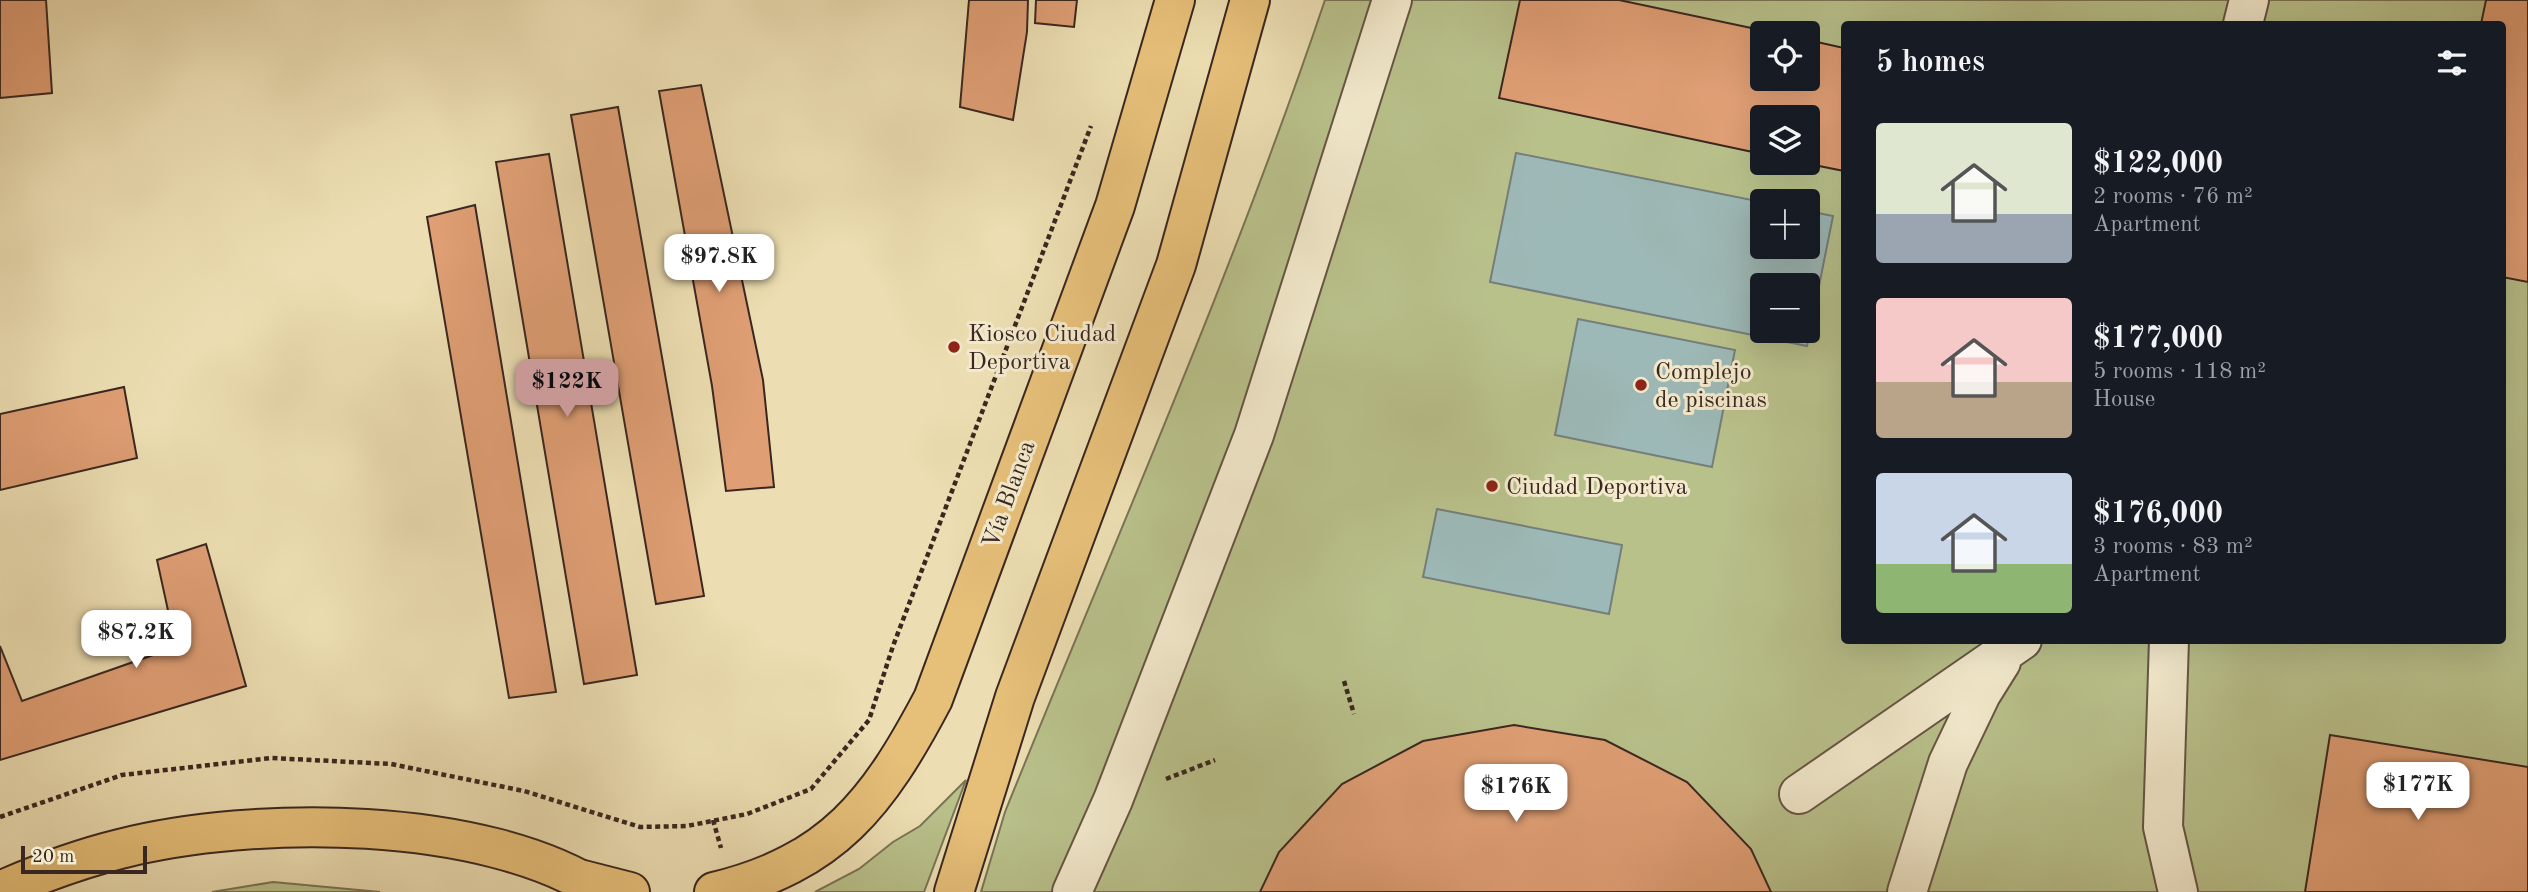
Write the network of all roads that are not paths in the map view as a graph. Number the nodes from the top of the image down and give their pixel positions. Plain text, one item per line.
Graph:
1 (1175, 0) edge
2 (1250, 0) edge
3 (1392, 0) edge
4 (2249, 0) edge
5 (2245, 21) edge
6 (2169, 644) edge
7 (2015, 645) edge
8 (1799, 794) dead end
9 (592, 886) edge
10 (0, 891) edge
11 (630, 892) edge
12 (714, 892) edge
13 (954, 892) edge
14 (1073, 892) edge
15 (1907, 892) edge
16 (2178, 892) edge

1 - 12 main road, Vía Blanca
2 - 13 main road
3 - 14 lane
4 - 5 lane
6 - 16 lane
7 - 8 lane
7 - 15 lane
9 - 10 main road
9 - 11 main road

